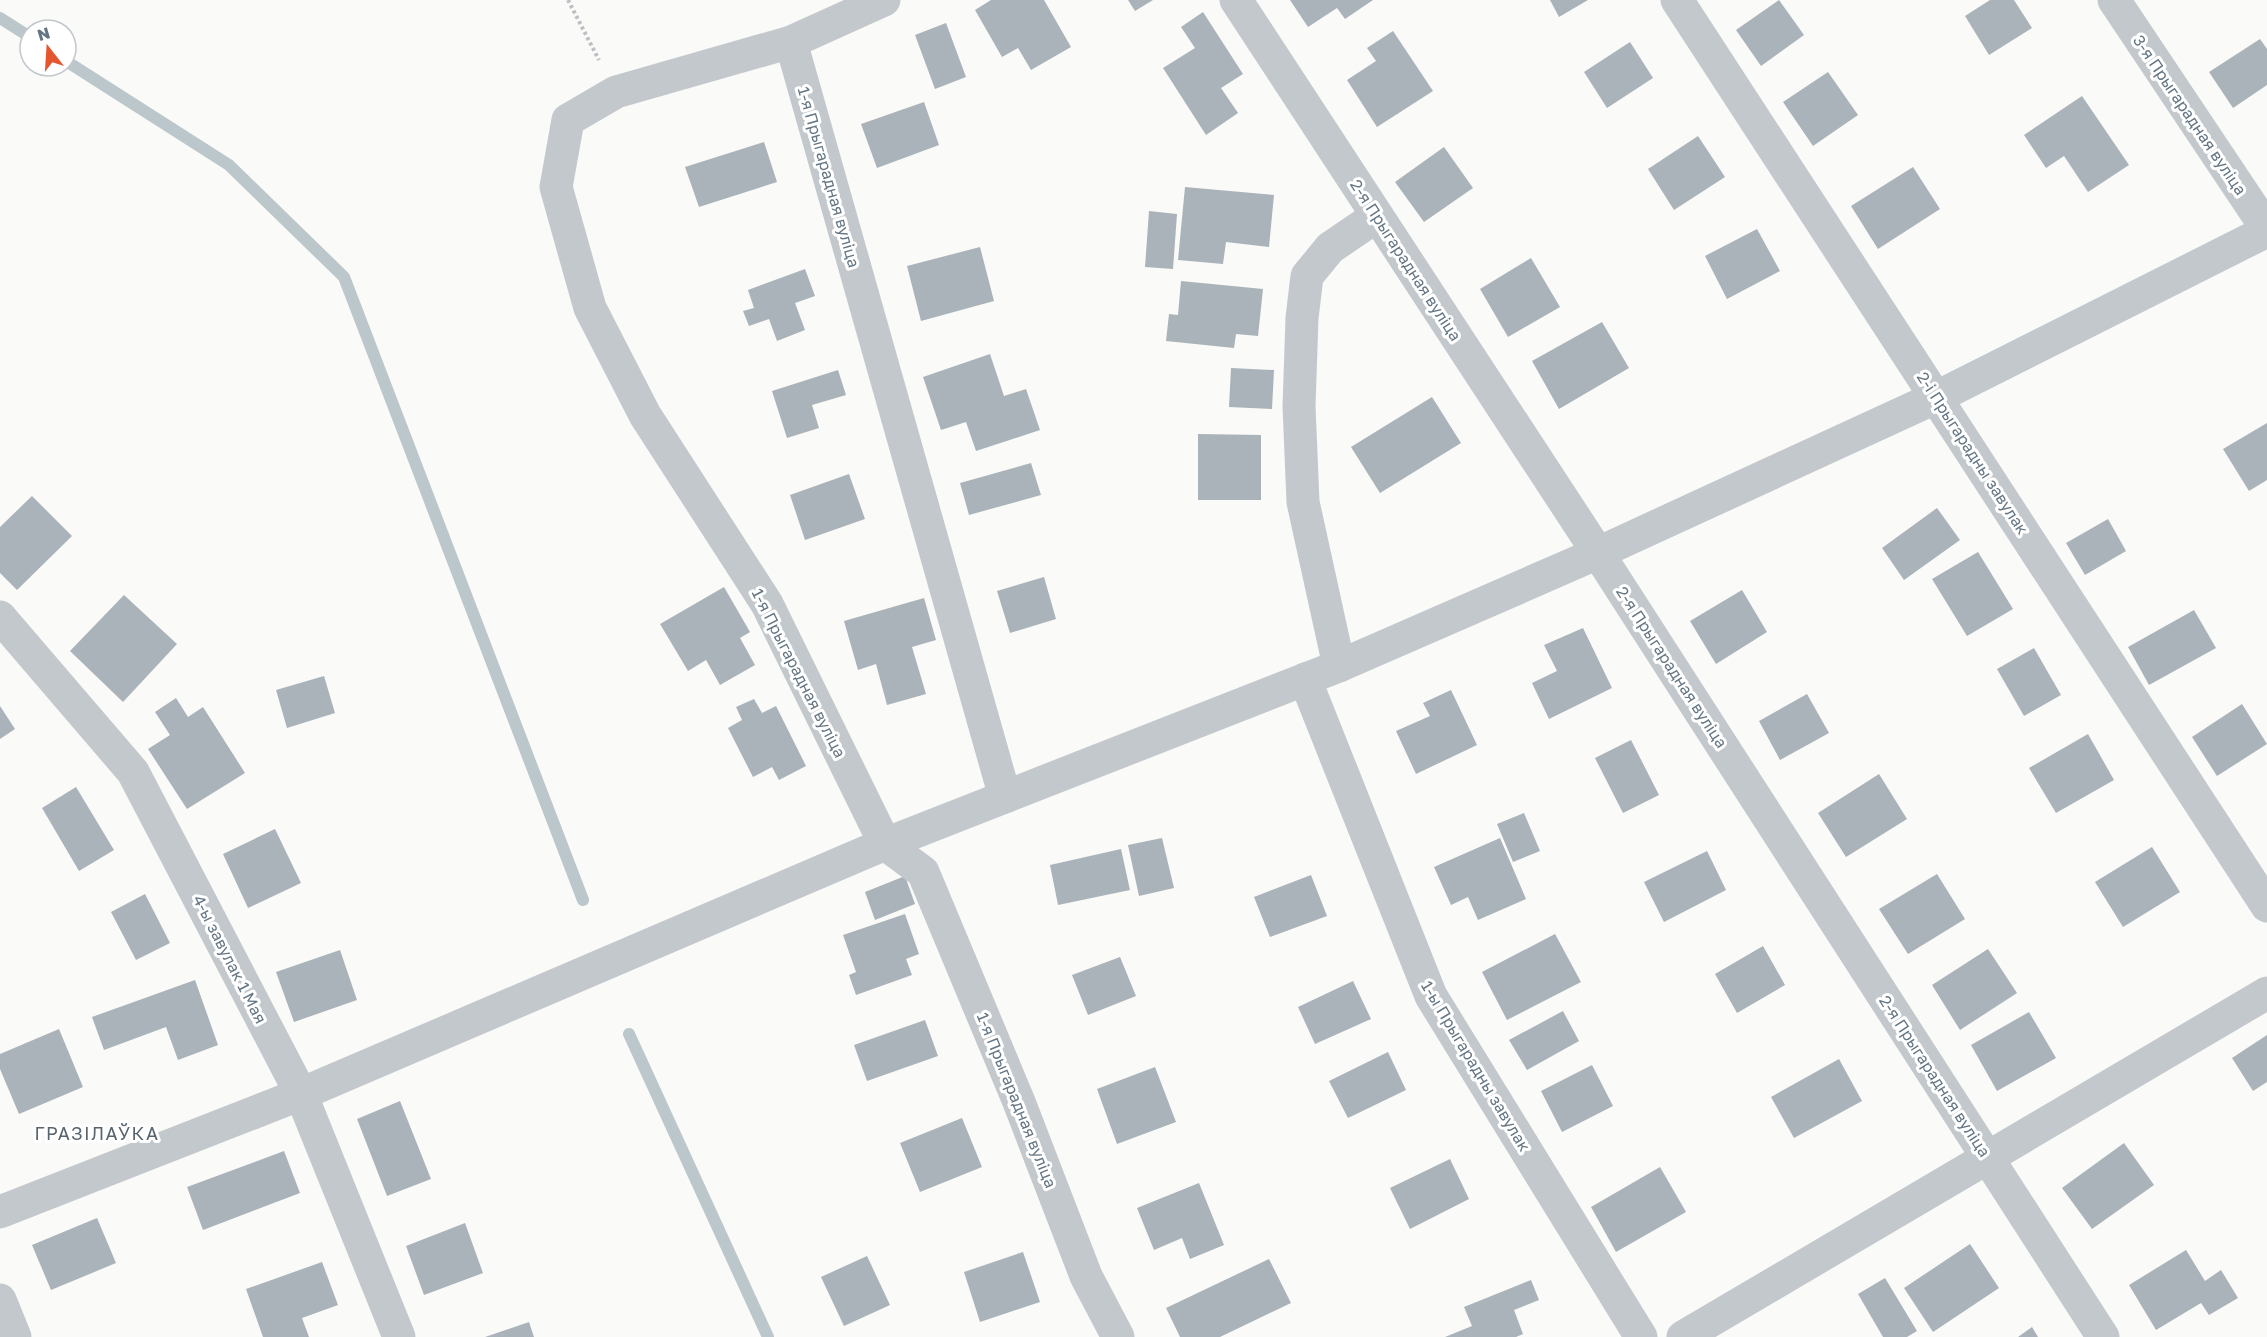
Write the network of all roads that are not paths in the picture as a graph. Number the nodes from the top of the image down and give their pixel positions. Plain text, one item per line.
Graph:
1 (884, 0) edge
2 (1236, 0) edge
3 (1677, 0) edge
4 (2114, 0) edge
5 (791, 42) junction
6 (1377, 216) junction
7 (2267, 230) edge
8 (1937, 398) junction
9 (1598, 553) junction
10 (0, 617) edge
11 (1339, 666) junction
12 (1305, 679) junction
13 (1005, 797) junction
14 (885, 844) junction
15 (2267, 906) edge
16 (2267, 993) edge
17 (301, 1094) junction
18 (1988, 1159) junction
19 (0, 1212) edge
20 (0, 1300) edge
21 (15, 1337) edge
22 (399, 1337) edge
23 (1118, 1337) edge
24 (1641, 1337) edge
25 (1683, 1337) edge
26 (2103, 1337) edge

1 - 5 street, 1-я Прыгарадная вуліца
2 - 6 street, 2-я Прыгарадная вуліца
3 - 8 street, 2-і Прыгарадны завулак
4 - 7 street, 3-я Прыгарадная вуліца
5 - 13 street, 1-я Прыгарадная вуліца
5 - 14 street, 1-я Прыгарадная вуліца
6 - 9 street, 2-я Прыгарадная вуліца
6 - 11 street
7 - 8 street
8 - 9 street
8 - 15 street, 2-і Прыгарадны завулак
9 - 11 street
9 - 18 street, 2-я Прыгарадная вуліца
10 - 17 street, 4-ы завулак 1 Мая
11 - 12 street
12 - 13 street
12 - 24 street, 1-ы Прыгарадны завулак
13 - 14 street
14 - 17 street
14 - 23 street, 1-я Прыгарадная вуліца
16 - 18 street
17 - 19 street
17 - 22 street, 4-ы завулак 1 Мая
18 - 25 street
18 - 26 street, 2-я Прыгарадная вуліца
20 - 21 street

